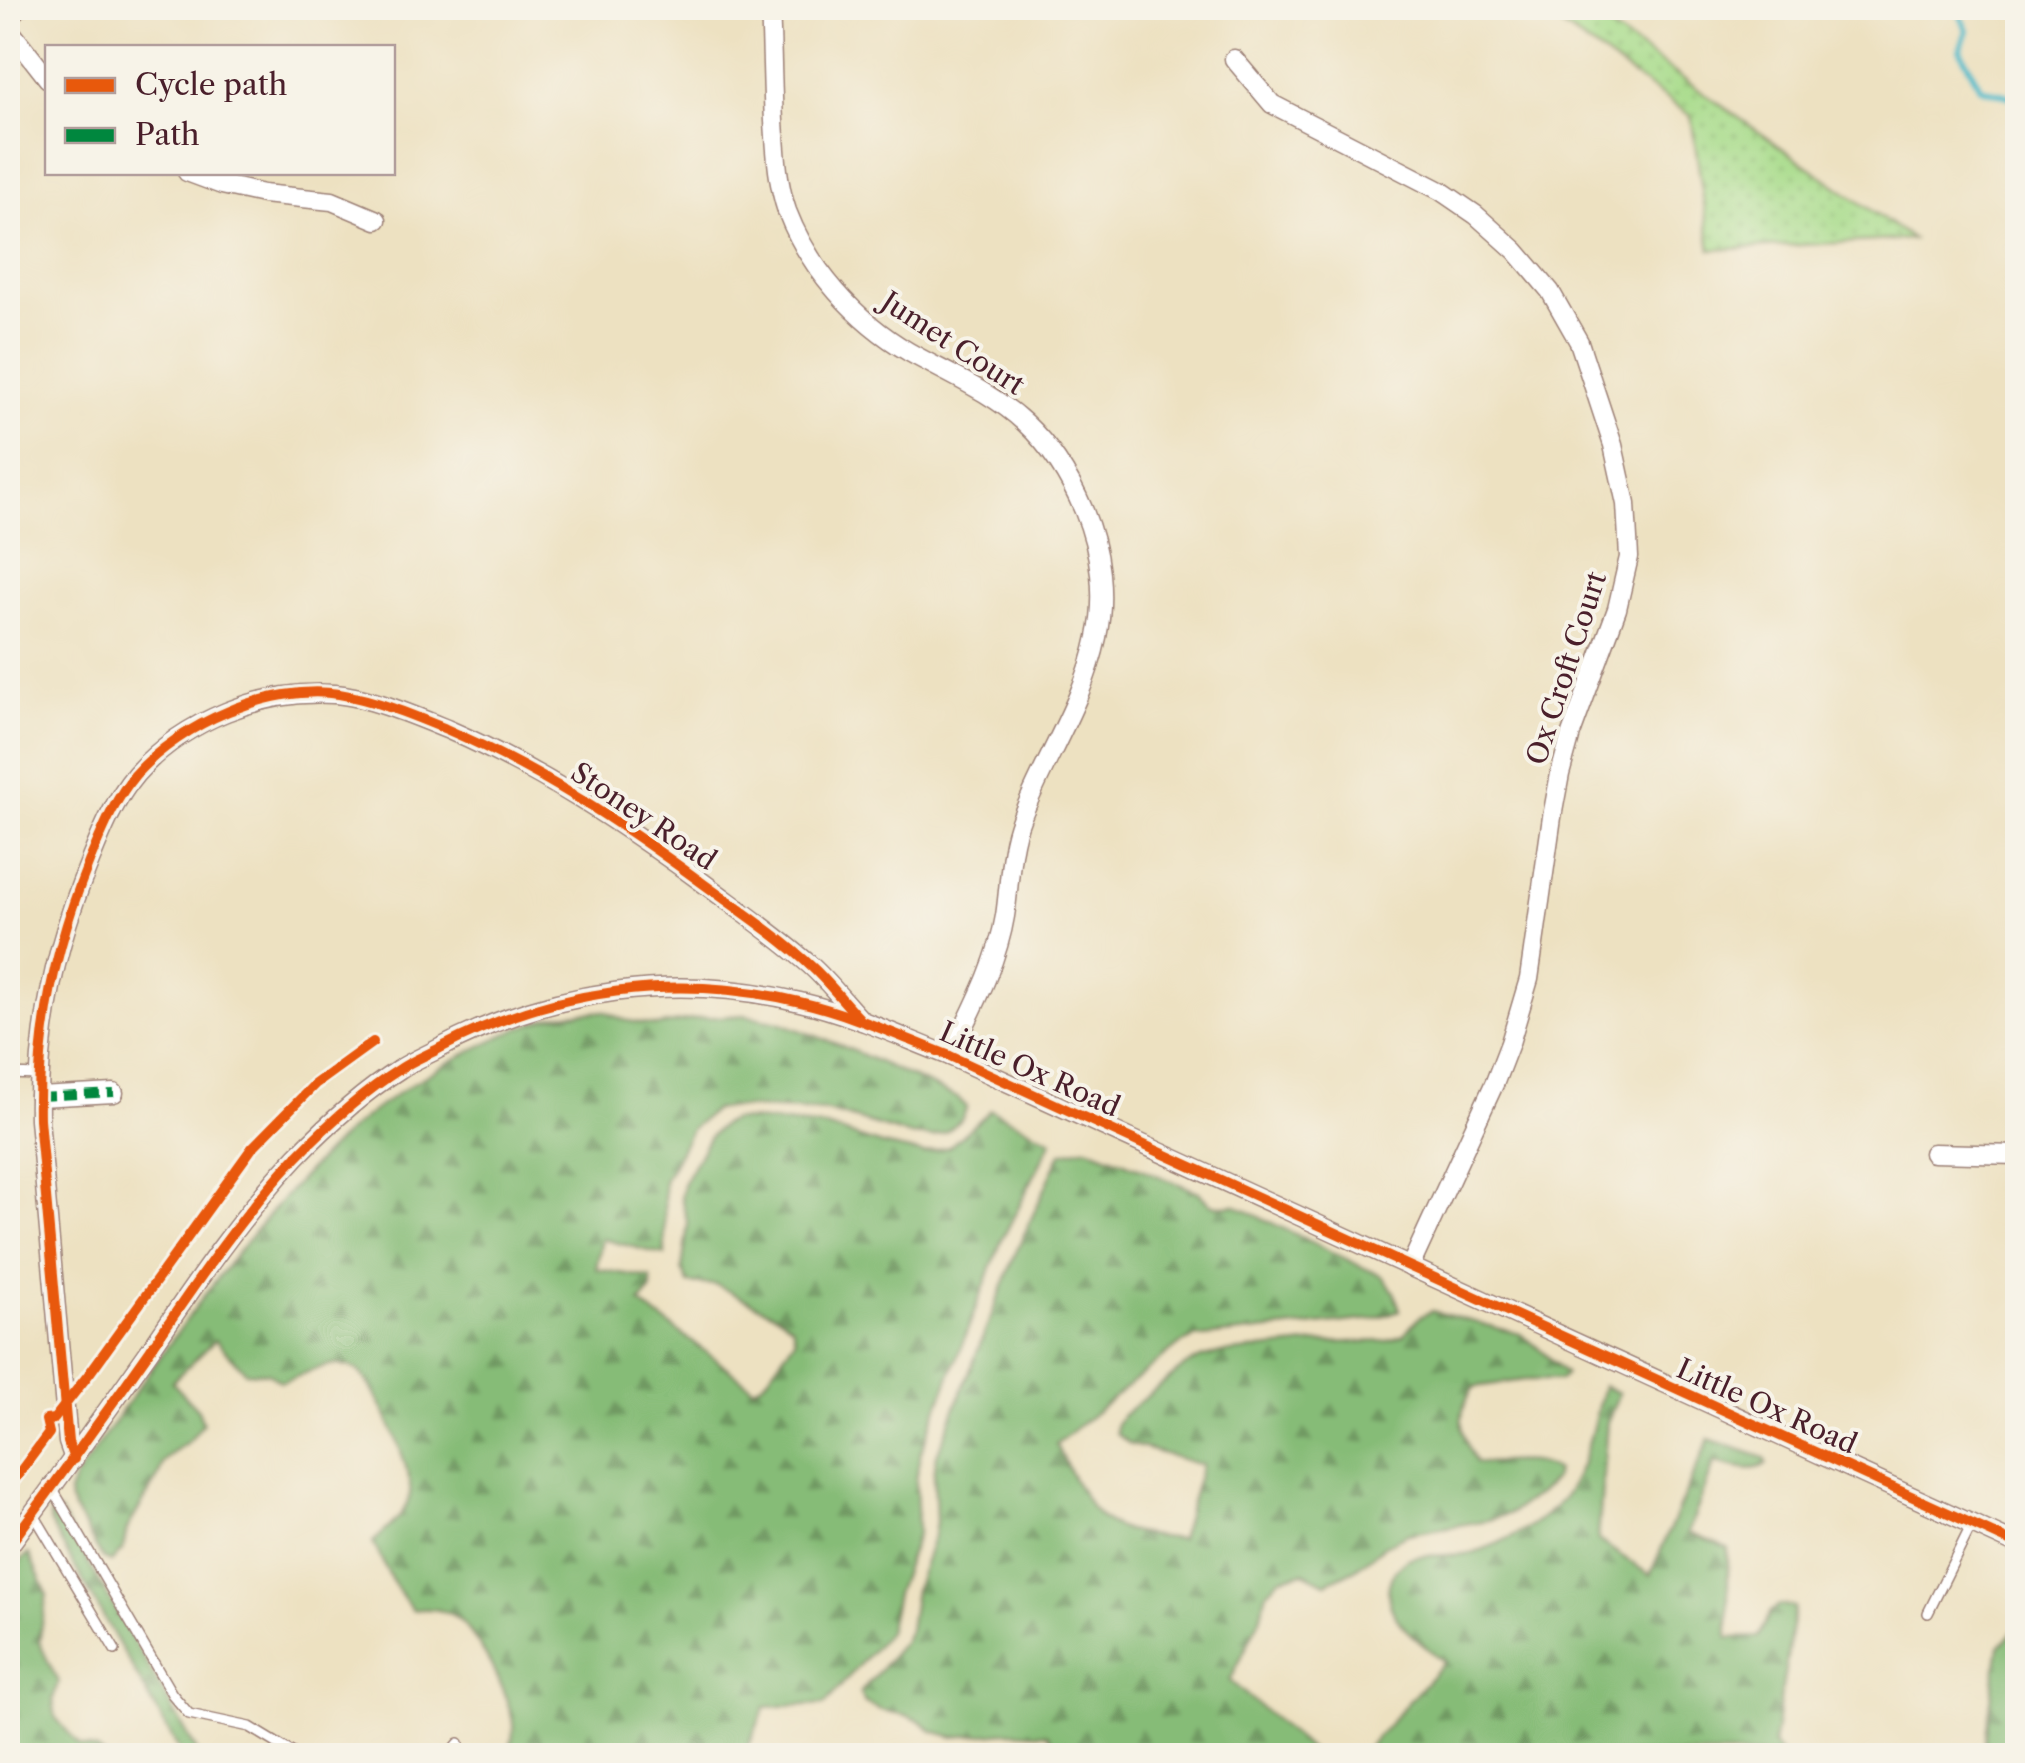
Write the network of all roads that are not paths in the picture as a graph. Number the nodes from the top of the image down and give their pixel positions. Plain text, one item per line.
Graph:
1 (19, 8) edge
2 (770, 8) edge
3 (8, 14) edge
4 (8, 28) edge
5 (1234, 59) dead end
6 (45, 75) edge
7 (196, 175) edge
8 (377, 220) dead end
9 (862, 1021) junction
10 (950, 1056) junction
11 (8, 1074) edge
12 (39, 1075) junction
13 (114, 1092) dead end
14 (38, 1097) junction
15 (1933, 1154) dead end
16 (2018, 1156) edge
17 (8, 1258) edge
18 (1410, 1267) junction
19 (8, 1306) edge
20 (74, 1459) junction
21 (52, 1488) junction
22 (33, 1514) junction
23 (1972, 1524) junction
24 (2018, 1545) edge
25 (8, 1547) edge
26 (1928, 1613) dead end
27 (115, 1650) dead end
28 (460, 1743) dead end
29 (298, 1756) edge
30 (448, 1756) edge

1 - 3 street
2 - 10 street, Jumet Court
4 - 6 street
5 - 18 street, Ox Croft Court
7 - 8 street
9 - 10 street, Little Ox Road
9 - 12 street, Stoney Road
9 - 20 street, Little Ox Road
10 - 18 street, Little Ox Road
11 - 12 lane
12 - 14 street, Stoney Road
13 - 14 street
14 - 20 street, Stoney Road
15 - 16 street
17 - 19 lane
18 - 23 street, Little Ox Road
20 - 21 street, Little Ox Road
21 - 22 street, Little Ox Road
21 - 29 lane
22 - 25 street, Little Ox Road
22 - 27 lane
23 - 24 street, Little Ox Road
23 - 26 lane
28 - 30 lane

